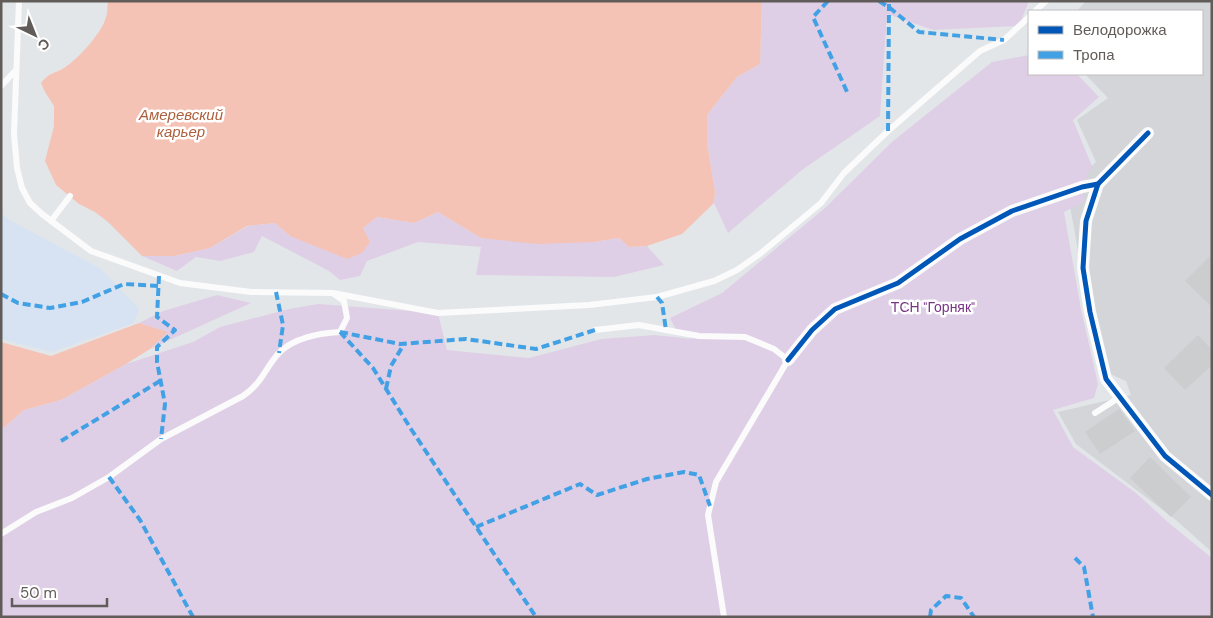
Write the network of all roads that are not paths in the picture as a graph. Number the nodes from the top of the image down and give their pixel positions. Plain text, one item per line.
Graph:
1 (19, 1) edge
2 (1046, 1) edge
3 (1036, 10) edge
4 (1028, 18) edge
5 (16, 70) junction
6 (1, 86) edge
7 (1148, 133) dead end
8 (1098, 184) junction
9 (70, 196) dead end
10 (51, 221) junction
11 (333, 293) junction
12 (595, 330) dead end
13 (788, 360) junction
14 (1120, 398) junction
15 (1095, 413) dead end
16 (1212, 495) edge
17 (1, 534) edge
18 (724, 617) edge

1 - 5 lane
2 - 3 lane
4 - 11 lane
5 - 6 lane
5 - 10 lane
7 - 8 street
8 - 13 street
8 - 14 street
9 - 10 lane
10 - 11 lane
11 - 17 lane
12 - 13 lane
13 - 18 lane
14 - 15 lane
14 - 16 street

